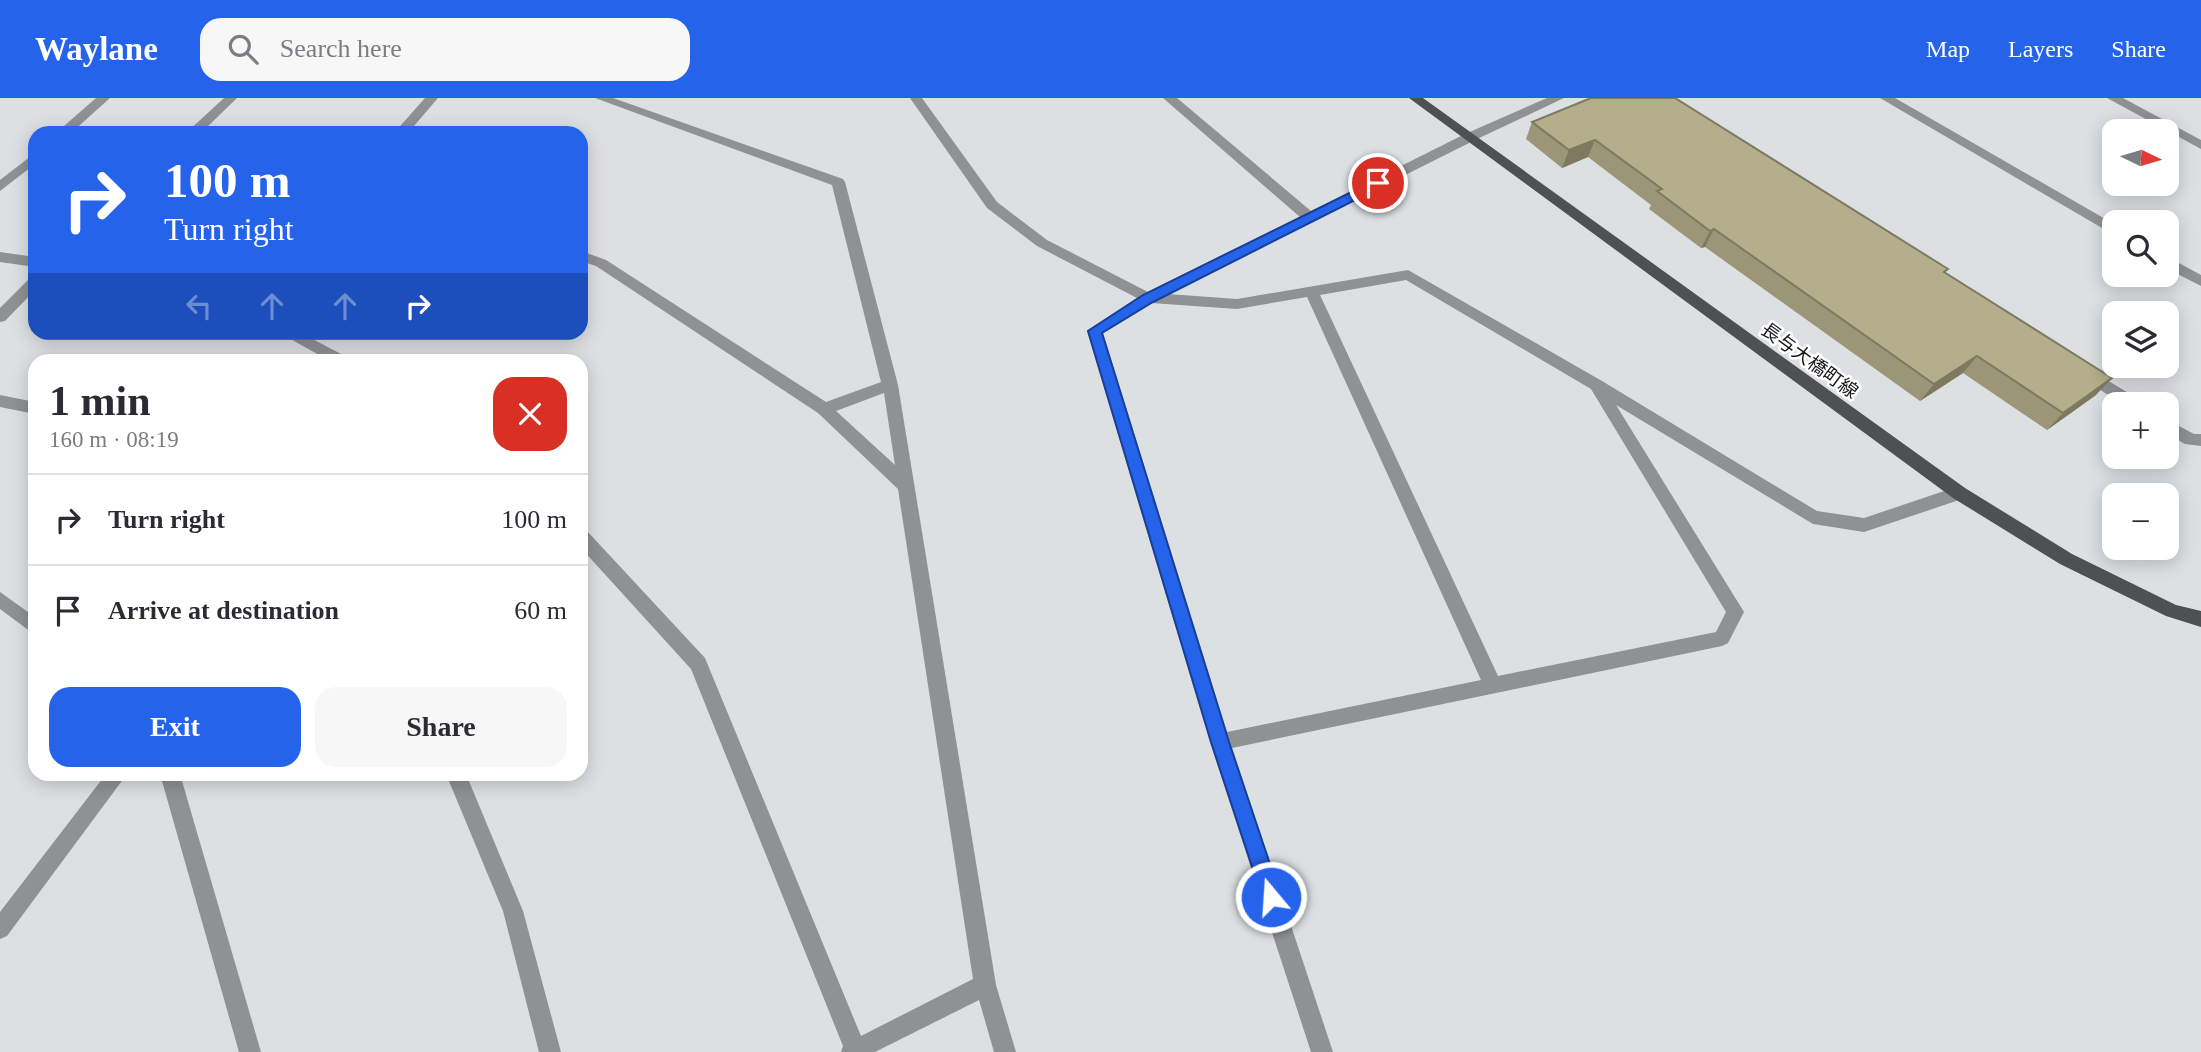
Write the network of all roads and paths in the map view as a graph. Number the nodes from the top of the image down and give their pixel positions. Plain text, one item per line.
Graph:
1 (104, 98) edge
2 (231, 98) edge
3 (432, 98) edge
4 (916, 98) edge
5 (1169, 98) edge
6 (1415, 98) edge
7 (1558, 98) edge
8 (1886, 98) edge
9 (2113, 98) edge
10 (606, 99) edge
11 (71, 126) edge
12 (201, 126) edge
13 (407, 126) edge
14 (1471, 137) junction
15 (2201, 145) edge
16 (28, 163) edge
17 (0, 187) edge
18 (1310, 218) junction
19 (2102, 223) edge
20 (0, 257) edge
21 (588, 258) edge
22 (28, 261) edge
23 (2179, 268) edge
24 (2201, 281) edge
25 (28, 288) edge
26 (1311, 291) junction
27 (1148, 298) junction
28 (0, 317) edge
29 (301, 340) edge
30 (328, 354) edge
31 (2076, 367) edge
32 (890, 385) junction
33 (1596, 385) junction
34 (2115, 392) edge
35 (0, 401) edge
36 (28, 407) edge
37 (824, 409) junction
38 (2179, 433) edge
39 (2201, 440) edge
40 (906, 487) junction
41 (1959, 493) junction
42 (588, 544) edge
43 (0, 599) edge
44 (2201, 620) edge
45 (28, 621) edge
46 (1493, 686) junction
47 (1220, 742) junction
48 (112, 781) edge
49 (172, 781) edge
50 (459, 781) edge
51 (0, 929) edge
52 (985, 985) junction
53 (854, 1051) edge
54 (250, 1052) edge
55 (550, 1052) edge
56 (1005, 1052) edge
57 (1322, 1052) edge

1 - 11 street
2 - 12 street
3 - 13 street
4 - 27 street
5 - 18 street
6 - 14 main road, 長与大橋町線
7 - 14 street
8 - 19 street
9 - 15 street
10 - 32 street
14 - 18 street
14 - 41 main road, 長与大橋町線
16 - 17 street
18 - 27 street
20 - 22 street
21 - 37 street
23 - 24 street
25 - 28 street
26 - 27 street
26 - 33 street
26 - 46 street
27 - 47 street
29 - 30 street
31 - 34 street
32 - 37 street
32 - 40 street
33 - 41 street
33 - 46 street
35 - 36 street
37 - 40 street
38 - 39 street
40 - 52 street
41 - 44 main road, 長与大橋町線
42 - 53 street
43 - 45 street
46 - 47 street
47 - 57 street
48 - 51 street
49 - 54 street
50 - 55 street
52 - 53 street
52 - 56 street

